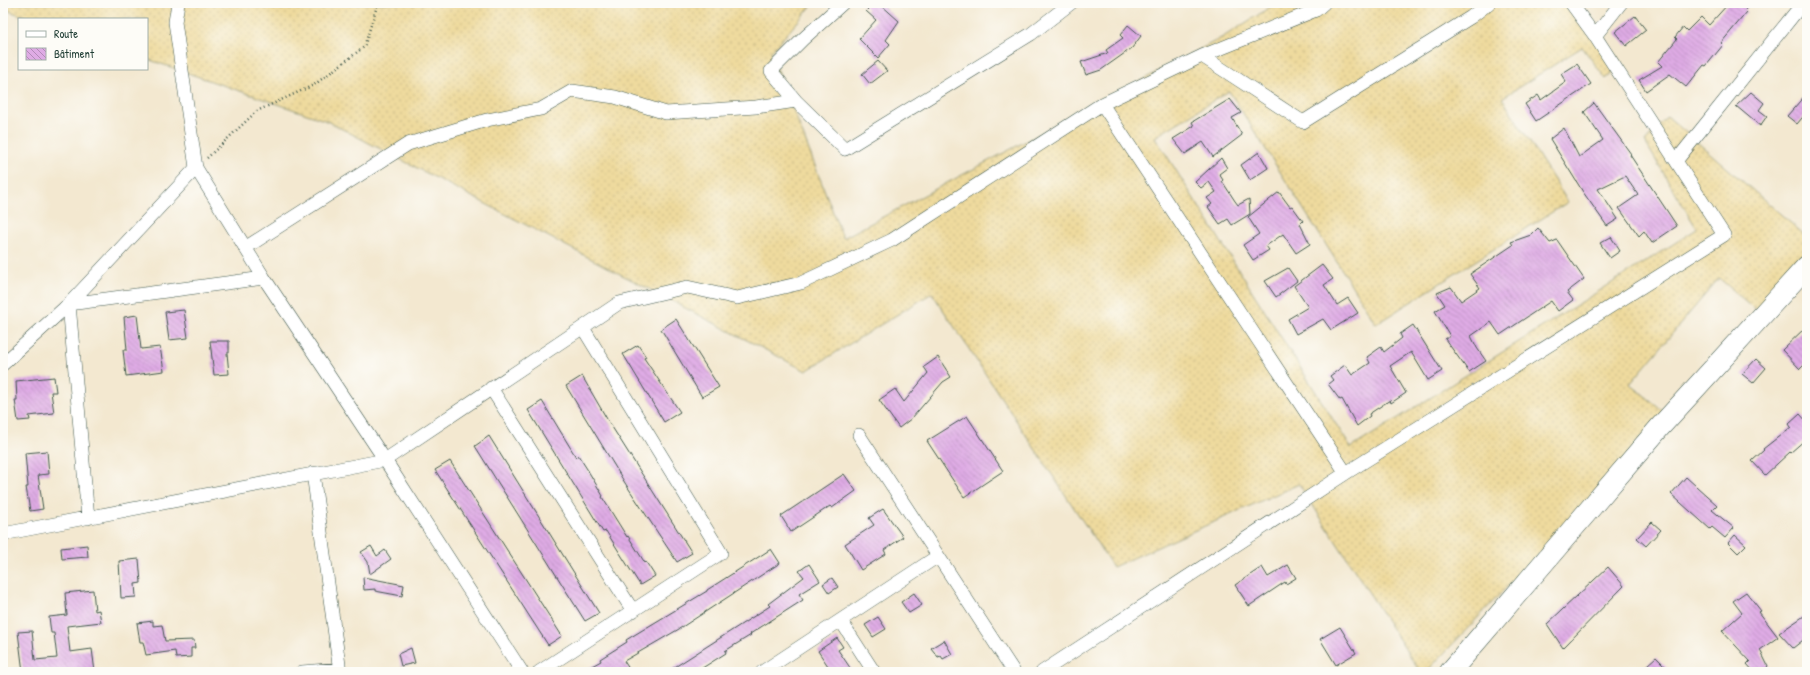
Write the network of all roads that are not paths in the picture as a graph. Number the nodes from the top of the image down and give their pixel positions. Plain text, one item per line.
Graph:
1 (178, 3) edge
2 (843, 3) edge
3 (1071, 3) edge
4 (1324, 3) edge
5 (1489, 3) edge
6 (1571, 3) edge
7 (1621, 3) edge
8 (1803, 3) edge
9 (1595, 36) junction
10 (1202, 56) junction
11 (796, 101) junction
12 (1102, 104) junction
13 (1676, 161) junction
14 (196, 168) junction
15 (245, 248) junction
16 (1807, 266) edge
17 (264, 278) junction
18 (68, 304) junction
19 (583, 328) junction
20 (3, 364) edge
21 (491, 388) junction
22 (859, 435) dead end
23 (385, 460) junction
24 (313, 473) junction
25 (1346, 473) junction
26 (88, 518) junction
27 (3, 534) edge
28 (938, 556) junction
29 (633, 611) junction
30 (841, 621) junction
31 (340, 671) edge
32 (302, 672) edge
33 (522, 672) edge
34 (539, 672) edge
35 (762, 672) edge
36 (874, 672) edge
37 (1014, 672) edge
38 (1042, 672) edge
39 (1450, 672) edge

1 - 14 street
2 - 11 street
3 - 11 street
4 - 10 street
5 - 10 street
6 - 9 street
7 - 9 street
8 - 13 street
9 - 13 street
10 - 12 street
11 - 15 street
12 - 19 street
12 - 25 street
13 - 25 street
14 - 15 street
14 - 18 street
15 - 17 street
16 - 39 main road
17 - 18 street
17 - 23 street
18 - 20 street
18 - 26 street
19 - 21 street
19 - 29 street
21 - 23 street
21 - 29 street
22 - 28 street
23 - 24 street
23 - 33 street
24 - 26 street
24 - 31 street
25 - 38 street
26 - 27 street
28 - 30 street
28 - 37 street
29 - 34 street
30 - 35 street
30 - 36 street
31 - 32 street

